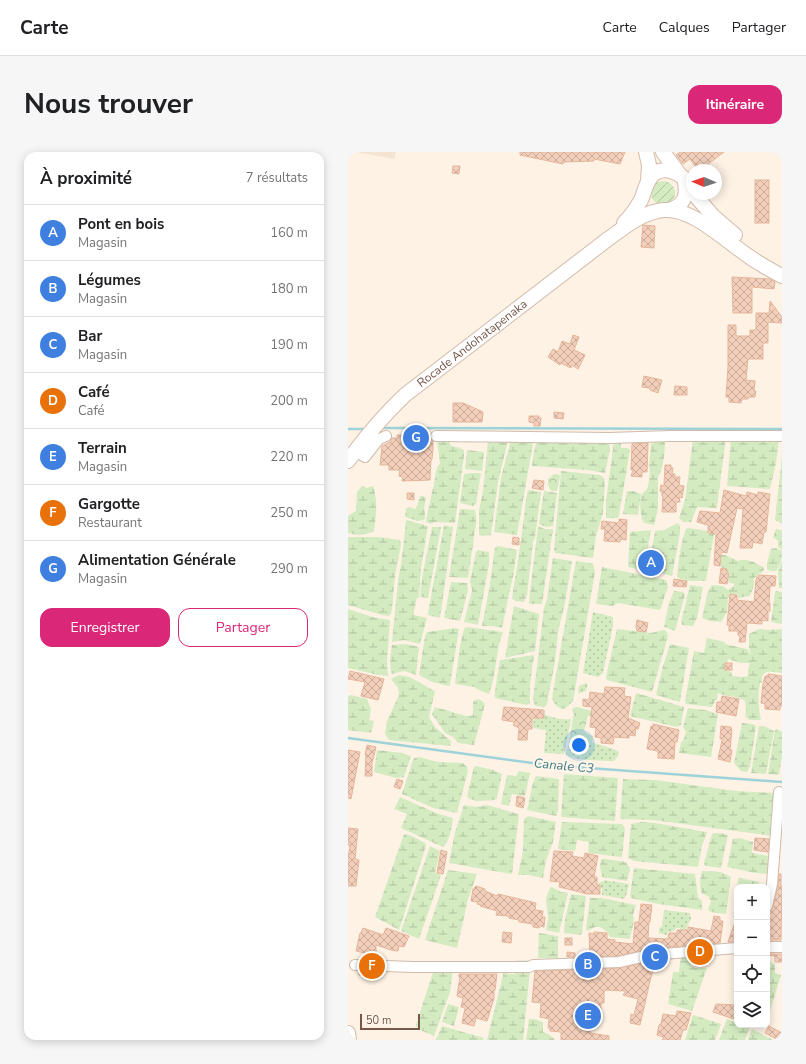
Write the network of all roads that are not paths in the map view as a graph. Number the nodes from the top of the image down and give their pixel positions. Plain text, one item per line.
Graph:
1 (646, 152) edge
2 (664, 152) edge
3 (682, 177) junction
4 (686, 183) edge
5 (647, 185) junction
6 (699, 200) edge
7 (666, 210) junction
8 (608, 239) junction
9 (782, 266) edge
10 (782, 276) edge
11 (386, 436) dead end
12 (436, 436) dead end
13 (782, 436) edge
14 (355, 451) edge
15 (779, 792) dead end
16 (770, 893) edge
17 (770, 947) edge
18 (782, 947) edge
19 (734, 948) edge
20 (355, 965) dead end
21 (348, 1033) edge
22 (349, 1040) edge

1 - 5 main road
2 - 3 main road
3 - 4 main road
3 - 5 main road
3 - 7 main road
5 - 7 main road
5 - 8 main road
6 - 9 main road
7 - 8 main road
7 - 10 main road
8 - 14 main road, Rocade Andohatapenaka
11 - 14 street
12 - 13 street
15 - 16 street
17 - 18 street
19 - 20 street
21 - 22 main road

